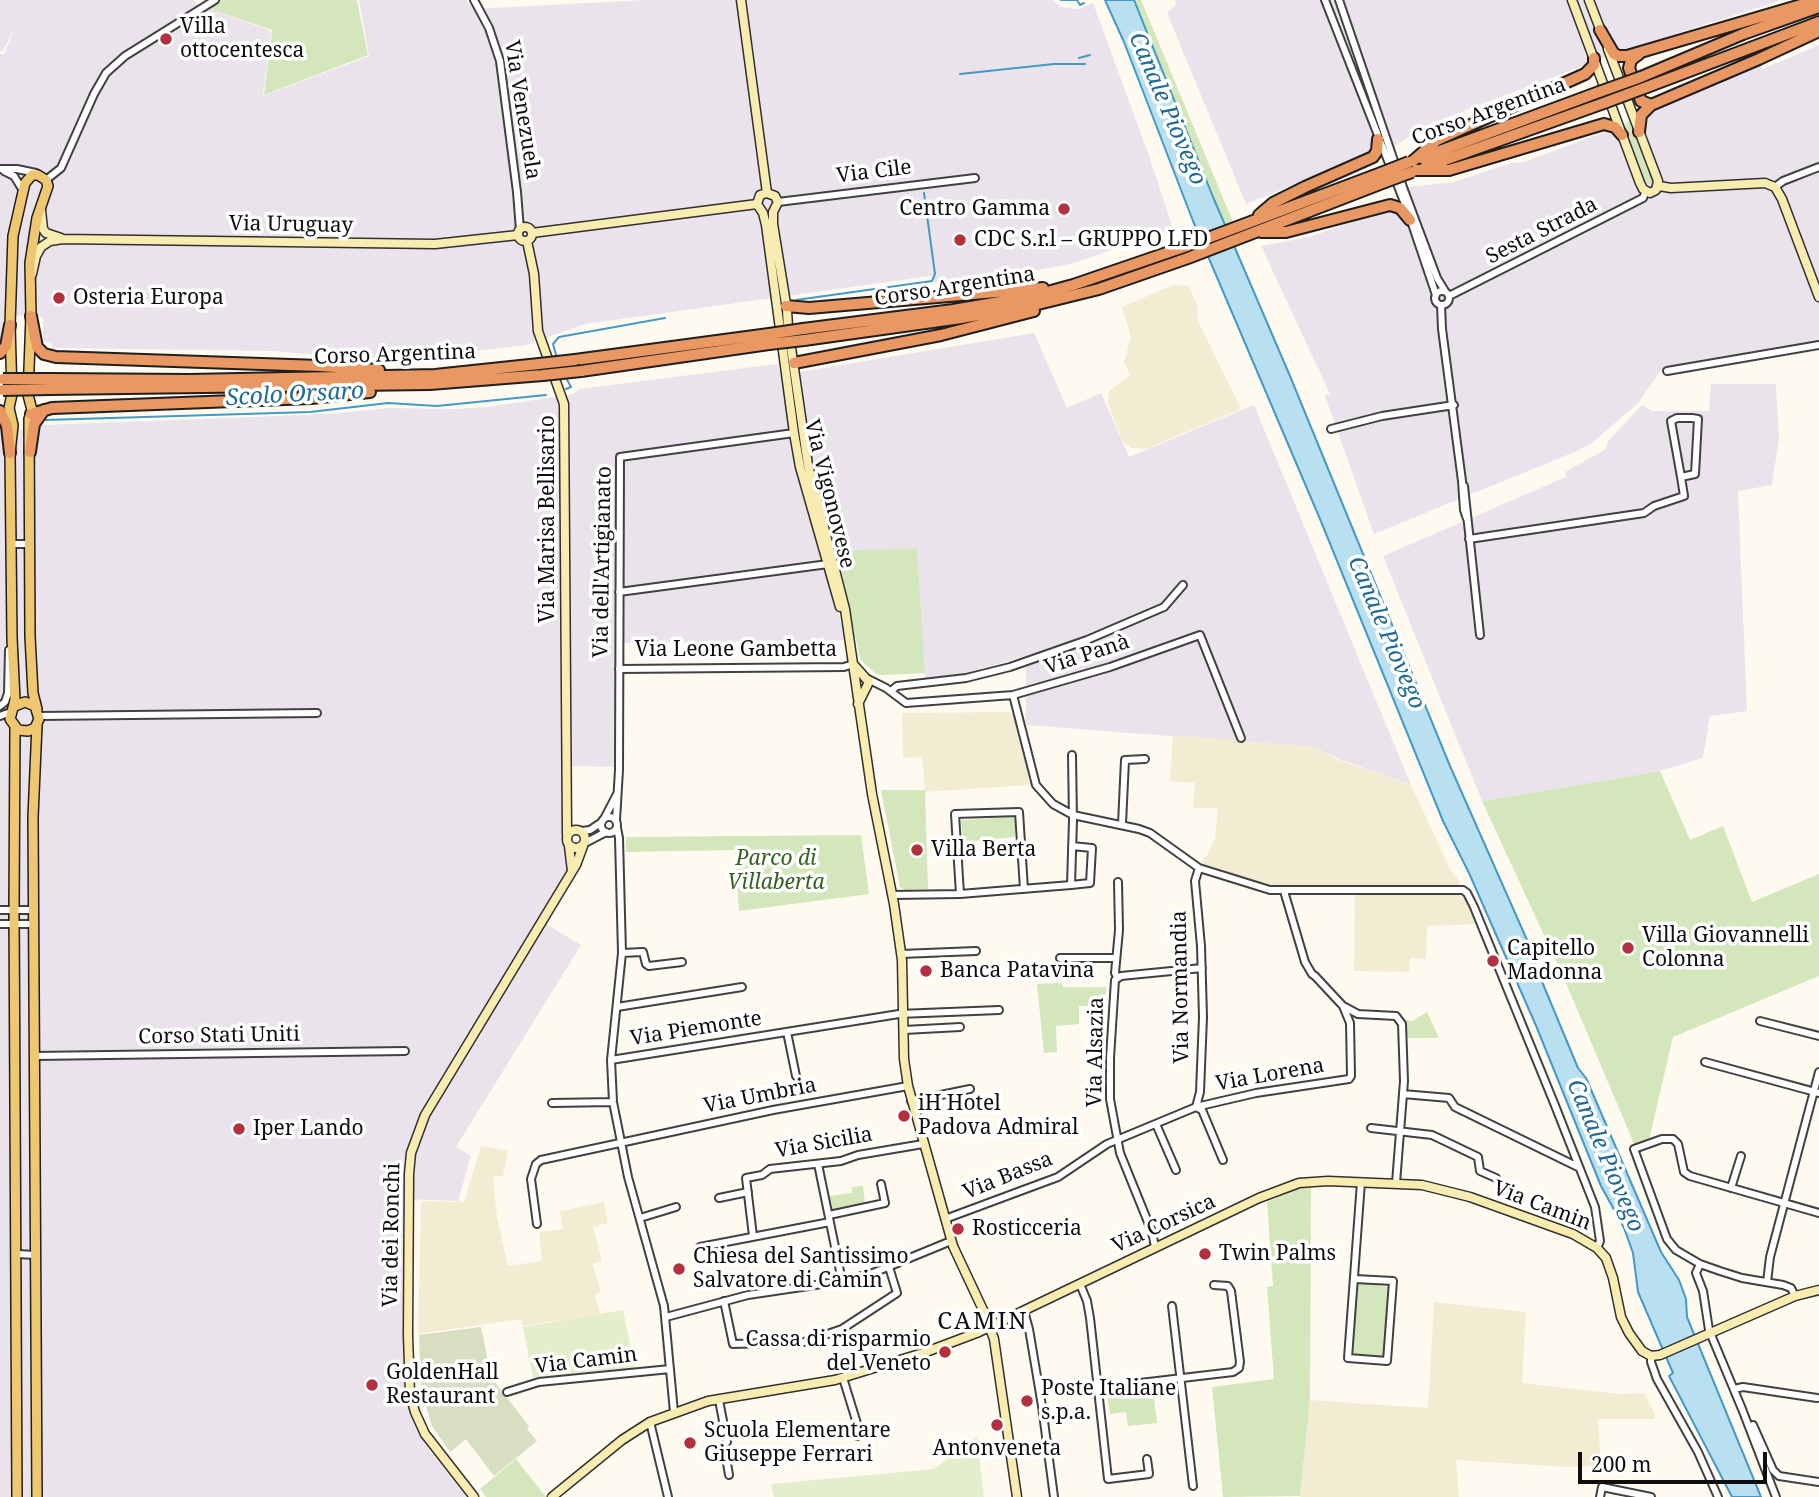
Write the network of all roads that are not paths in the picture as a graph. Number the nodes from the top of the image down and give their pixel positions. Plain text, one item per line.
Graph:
1 (215, 0) edge
2 (474, 0) edge
3 (741, 0) edge
4 (1326, 0) edge
5 (1572, 0) edge
6 (1589, 0) edge
7 (1818, 0) edge
8 (1338, 2) edge
9 (1819, 8) edge
10 (1819, 22) edge
11 (1600, 30) junction
12 (1819, 31) edge
13 (1641, 53) junction
14 (1594, 58) junction
15 (1651, 105) junction
16 (1639, 132) junction
17 (1622, 135) junction
18 (1378, 139) junction
19 (1413, 166) junction
20 (1819, 167) edge
21 (1, 170) edge
22 (46, 177) junction
23 (975, 178) dead end
24 (1658, 186) junction
25 (1775, 187) junction
26 (22, 189) junction
27 (1646, 191) junction
28 (767, 193) junction
29 (778, 202) junction
30 (757, 204) junction
31 (41, 210) junction
32 (773, 212) junction
33 (763, 213) junction
34 (1410, 220) junction
35 (1249, 228) junction
36 (519, 233) junction
37 (530, 237) junction
38 (64, 239) junction
39 (1186, 252) junction
40 (32, 274) junction
41 (1073, 285) junction
42 (1099, 289) junction
43 (1447, 294) junction
44 (1436, 295) junction
45 (1819, 297) edge
46 (1441, 305) junction
47 (782, 309) junction
48 (31, 316) junction
49 (10, 325) junction
50 (804, 335) junction
51 (769, 339) junction
52 (1819, 345) edge
53 (0, 353) edge
54 (789, 362) junction
55 (487, 371) junction
56 (1667, 371) dead end
57 (459, 383) junction
58 (50, 384) junction
59 (4, 386) edge
60 (1454, 405) junction
61 (45, 409) junction
62 (5, 413) edge
63 (30, 413) junction
64 (1331, 429) dead end
65 (794, 433) junction
66 (804, 441) junction
67 (30, 452) junction
68 (10, 453) joint
69 (1681, 477) junction
70 (1469, 539) junction
71 (12, 544) junction
72 (30, 544) junction
73 (832, 554) junction
74 (828, 565) junction
75 (1183, 585) dead end
76 (620, 593) junction
77 (849, 634) junction
78 (1480, 635) dead end
79 (12, 638) junction
80 (853, 664) junction
81 (619, 669) junction
82 (863, 683) junction
83 (891, 691) junction
84 (1013, 695) junction
85 (0, 706) edge
86 (13, 709) junction
87 (317, 713) dead end
88 (0, 717) edge
89 (38, 717) junction
90 (13, 726) junction
91 (1241, 738) dead end
92 (1072, 755) dead end
93 (1144, 759) dead end
94 (617, 794) junction
95 (567, 803) junction
96 (1073, 815) junction
97 (603, 820) junction
98 (617, 824) junction
99 (1122, 824) junction
100 (580, 831) junction
101 (608, 832) junction
102 (567, 835) junction
103 (584, 844) junction
104 (619, 844) junction
105 (569, 846) junction
106 (1072, 846) junction
107 (1199, 868) junction
108 (572, 871) junction
109 (1118, 882) dead end
110 (1071, 885) junction
111 (1024, 889) junction
112 (1284, 891) junction
113 (960, 894) junction
114 (892, 895) junction
115 (0, 910) edge
116 (14, 910) junction
117 (33, 910) junction
118 (34, 923) junction
119 (0, 924) edge
120 (14, 924) junction
121 (976, 951) dead end
122 (622, 953) junction
123 (901, 954) junction
124 (1060, 958) dead end
125 (1116, 958) junction
126 (682, 962) dead end
127 (1202, 968) junction
128 (1117, 977) junction
129 (742, 986) dead end
130 (1343, 1006) junction
131 (617, 1007) junction
132 (999, 1010) dead end
133 (904, 1014) junction
134 (1759, 1021) dead end
135 (960, 1027) dead end
136 (904, 1030) junction
137 (787, 1032) junction
138 (1819, 1035) edge
139 (405, 1051) dead end
140 (34, 1056) junction
141 (611, 1060) junction
142 (1705, 1062) dead end
143 (1819, 1072) edge
144 (796, 1076) dead end
145 (1817, 1084) edge
146 (908, 1086) junction
147 (971, 1088) dead end
148 (1816, 1092) edge
149 (1403, 1094) junction
150 (911, 1101) junction
151 (613, 1102) junction
152 (552, 1103) dead end
153 (1196, 1107) junction
154 (1156, 1124) junction
155 (1371, 1128) dead end
156 (1399, 1130) junction
157 (1117, 1140) junction
158 (620, 1144) junction
159 (923, 1144) junction
160 (1741, 1156) dead end
161 (1223, 1160) dead end
162 (818, 1164) junction
163 (1579, 1167) junction
164 (1176, 1170) dead end
165 (1496, 1178) dead end
166 (1361, 1182) junction
167 (1396, 1183) junction
168 (881, 1184) dead end
169 (1731, 1188) junction
170 (748, 1192) junction
171 (719, 1198) dead end
172 (1784, 1203) junction
173 (676, 1210) dead end
174 (1819, 1213) edge
175 (640, 1218) junction
176 (829, 1218) junction
177 (945, 1219) junction
178 (537, 1224) dead end
179 (753, 1236) junction
180 (951, 1241) junction
181 (700, 1247) dead end
182 (1155, 1248) junction
183 (1597, 1248) junction
184 (17, 1255) junction
185 (36, 1255) junction
186 (1700, 1264) junction
187 (889, 1267) junction
188 (1354, 1279) junction
189 (842, 1281) junction
190 (1767, 1282) junction
191 (1080, 1284) junction
192 (1214, 1285) dead end
193 (1819, 1290) edge
194 (1796, 1296) junction
195 (724, 1301) junction
196 (1172, 1306) dead end
197 (1024, 1311) junction
198 (666, 1317) junction
199 (990, 1327) junction
200 (1710, 1334) junction
201 (1656, 1356) junction
202 (670, 1369) junction
203 (1181, 1377) junction
204 (843, 1378) junction
205 (1098, 1388) junction
206 (1734, 1389) junction
207 (507, 1392) dead end
208 (1817, 1398) dead end
209 (719, 1400) junction
210 (1742, 1409) junction
211 (674, 1412) junction
212 (650, 1422) junction
213 (858, 1436) dead end
214 (1147, 1459) dead end
215 (729, 1475) dead end
216 (1819, 1482) edge
217 (1193, 1486) dead end
218 (1053, 1494) edge
219 (17, 1497) edge
220 (37, 1497) edge
221 (474, 1497) edge
222 (552, 1497) edge
223 (668, 1497) edge
224 (1017, 1497) edge
225 (1600, 1497) edge
226 (1651, 1497) edge
227 (1718, 1497) edge
228 (1776, 1497) edge

1 - 22 street
2 - 36 street, Via Venezuela
3 - 28 street
4 - 18 street
5 - 14 street
6 - 11 street
7 - 13 highway
8 - 43 street
9 - 19 highway, Corso Argentina, bridge
10 - 19 highway, Corso Argentina, bridge
11 - 13 highway
11 - 16 street
12 - 15 highway
13 - 15 highway
14 - 17 street
14 - 19 highway
15 - 16 highway
16 - 24 street
17 - 19 highway
17 - 27 street
18 - 34 street
18 - 35 highway
19 - 35 highway, Corso Argentina, bridge
20 - 25 street
21 - 22 street
21 - 26 street
22 - 26 main road
22 - 31 main road
23 - 29 street, Via Cile
24 - 25 street
24 - 27 street
25 - 45 street
26 - 49 main road
27 - 43 street, Sesta Strada
28 - 29 street
28 - 30 street
29 - 32 street
30 - 33 street, Via Vigonovese
30 - 37 street, Via Uruguay
31 - 38 street
31 - 40 main road
32 - 33 street
32 - 47 street, Via Vigonovese
33 - 47 street, Via Vigonovese
34 - 35 highway
34 - 44 street
35 - 39 highway, Corso Argentina
36 - 37 street, Via Uruguay
36 - 38 street, Via Uruguay
37 - 95 street, Via Marisa Bellisario
38 - 40 street
39 - 41 highway, Corso Argentina
39 - 42 highway, Corso Argentina
40 - 48 main road
41 - 47 highway
41 - 50 highway, Corso Argentina
42 - 50 highway, Corso Argentina
42 - 54 highway
43 - 44 street
43 - 46 street
44 - 46 street
46 - 60 street
47 - 54 street, Via Vigonovese
48 - 55 highway
48 - 63 main road
49 - 53 highway
49 - 59 main road
50 - 51 highway, Corso Argentina, bridge
51 - 55 highway, Corso Argentina, bridge
51 - 57 highway, Corso Argentina, bridge
52 - 56 street
54 - 65 street, Via Vigonovese
54 - 66 street, Via Vigonovese
55 - 58 highway, Corso Argentina
57 - 58 highway, Corso Argentina
57 - 61 highway
58 - 59 highway, bridge
59 - 62 main road
60 - 64 street
60 - 70 street
61 - 63 highway
61 - 67 highway
62 - 63 main road
62 - 68 highway
63 - 67 main road
65 - 66 street
65 - 74 street, Via Vigonovese
65 - 76 street, Via dell'Artigianato
66 - 73 street, Via Vigonovese
67 - 72 main road
68 - 71 main road
69 - 69 street
69 - 70 street
70 - 78 street
71 - 72 street
71 - 79 main road
72 - 89 main road
73 - 74 street
73 - 77 street, Via Vigonovese
74 - 76 street
74 - 77 street, Via Vigonovese
75 - 83 street, Via Panà
76 - 81 street, Via dell'Artigianato
77 - 80 street, Via Vigonovese
79 - 85 street
79 - 86 main road
80 - 81 street, Via Leone Gambetta
80 - 82 street, Via Vigonovese
81 - 94 street, Via dell'Artigianato
82 - 83 street
82 - 114 street
83 - 84 street
84 - 91 street, Via Panà
84 - 96 street
86 - 88 street
86 - 89 main road
86 - 90 main road
87 - 89 street
88 - 90 street
89 - 90 main road
89 - 117 main road
90 - 116 main road
92 - 96 street
93 - 99 street
94 - 97 street
94 - 98 street, Via dell'Artigianato
95 - 100 street, Via Marisa Bellisario
95 - 102 street, Via Marisa Bellisario
96 - 99 street
96 - 106 street
97 - 98 street
97 - 100 street
97 - 101 street
98 - 101 street
98 - 104 street, Via dell'Artigianato
99 - 107 street
100 - 102 street
100 - 103 street
101 - 103 street
101 - 104 street
102 - 105 street
103 - 105 street
103 - 108 street, Via dei Ronchi
104 - 122 street, Via dell'Artigianato
105 - 108 street
106 - 110 street
106 - 110 street
107 - 112 street
107 - 127 street, Via Normandia
108 - 221 street, Via dei Ronchi
109 - 125 street
110 - 111 street
111 - 113 street
111 - 113 street
112 - 130 street
112 - 163 street
113 - 114 street
114 - 123 street
115 - 116 street
116 - 117 street
116 - 120 main road
117 - 118 main road
118 - 120 street
118 - 140 main road
119 - 120 street
120 - 184 main road
121 - 123 street
122 - 126 street
122 - 131 street, Via dell'Artigianato
123 - 133 street
124 - 125 street
125 - 128 street
127 - 128 street, Via Alsazia
127 - 153 street, Via Normandia
128 - 157 street, Via Alsazia
129 - 131 street
130 - 149 street
130 - 153 street, Via Lorena
131 - 141 street, Via dell'Artigianato
132 - 133 street
133 - 136 street
133 - 137 street, Via Piemonte
134 - 138 street
135 - 136 street
136 - 146 street
137 - 141 street, Via Piemonte
137 - 144 street, Via Piemonte
139 - 140 street, Corso Stati Uniti
140 - 185 main road
141 - 151 street, Via dell'Artigianato
142 - 148 street
143 - 145 street
145 - 148 street
146 - 150 street
146 - 158 street, Via Umbria
147 - 150 street
148 - 172 street
149 - 156 street
149 - 163 street
150 - 159 street
151 - 152 street
151 - 158 street, Via dell'Artigianato
153 - 154 street, Via Lorena
153 - 161 street, Via Lorena
154 - 157 street, Via Lorena
154 - 164 street
155 - 156 street
156 - 165 street
156 - 167 street
157 - 177 street, Via Bassa
157 - 182 street, Via Alsazia
158 - 175 street, Via dell'Artigianato
158 - 178 street, Via Umbria
159 - 162 street, Via Sicilia
159 - 177 street
160 - 169 street
162 - 170 street, Via Sicilia
162 - 176 street
163 - 183 street
166 - 167 street, Via Camin
166 - 182 street, Via Corsica
166 - 188 street
167 - 183 street, Via Camin
168 - 176 street
169 - 172 street
169 - 186 street
170 - 171 street
170 - 179 street
172 - 174 street
172 - 190 street
173 - 175 street
175 - 198 street, Via dell'Artigianato
176 - 179 street
176 - 189 street
177 - 180 street
179 - 181 street
180 - 187 street
180 - 199 street
182 - 191 street, Via Corsica
183 - 201 street, Via Camin
184 - 185 street
184 - 219 main road
185 - 220 main road
186 - 190 street
186 - 200 street
187 - 189 street
187 - 195 street
188 - 188 street
189 - 195 street
190 - 194 street
191 - 197 street, Via Corsica
191 - 205 street
192 - 203 street
193 - 194 street
194 - 200 street
195 - 198 street
196 - 203 street
197 - 199 street, Via Corsica
197 - 218 street
198 - 202 street, Via dell'Artigianato
199 - 204 street, Via Corsica
199 - 224 street
200 - 201 street
200 - 206 street
201 - 227 street
202 - 207 street, Via Camin
202 - 211 street, Via dell'Artigianato
203 - 205 street
203 - 217 street
204 - 209 street, Via Corsica
204 - 213 street
205 - 214 street
206 - 208 street
206 - 210 street
209 - 211 street, Via Corsica
209 - 215 street
210 - 216 street
210 - 228 street
211 - 212 street, Via Corsica
212 - 222 street, Via Corsica
212 - 223 street
225 - 226 street

